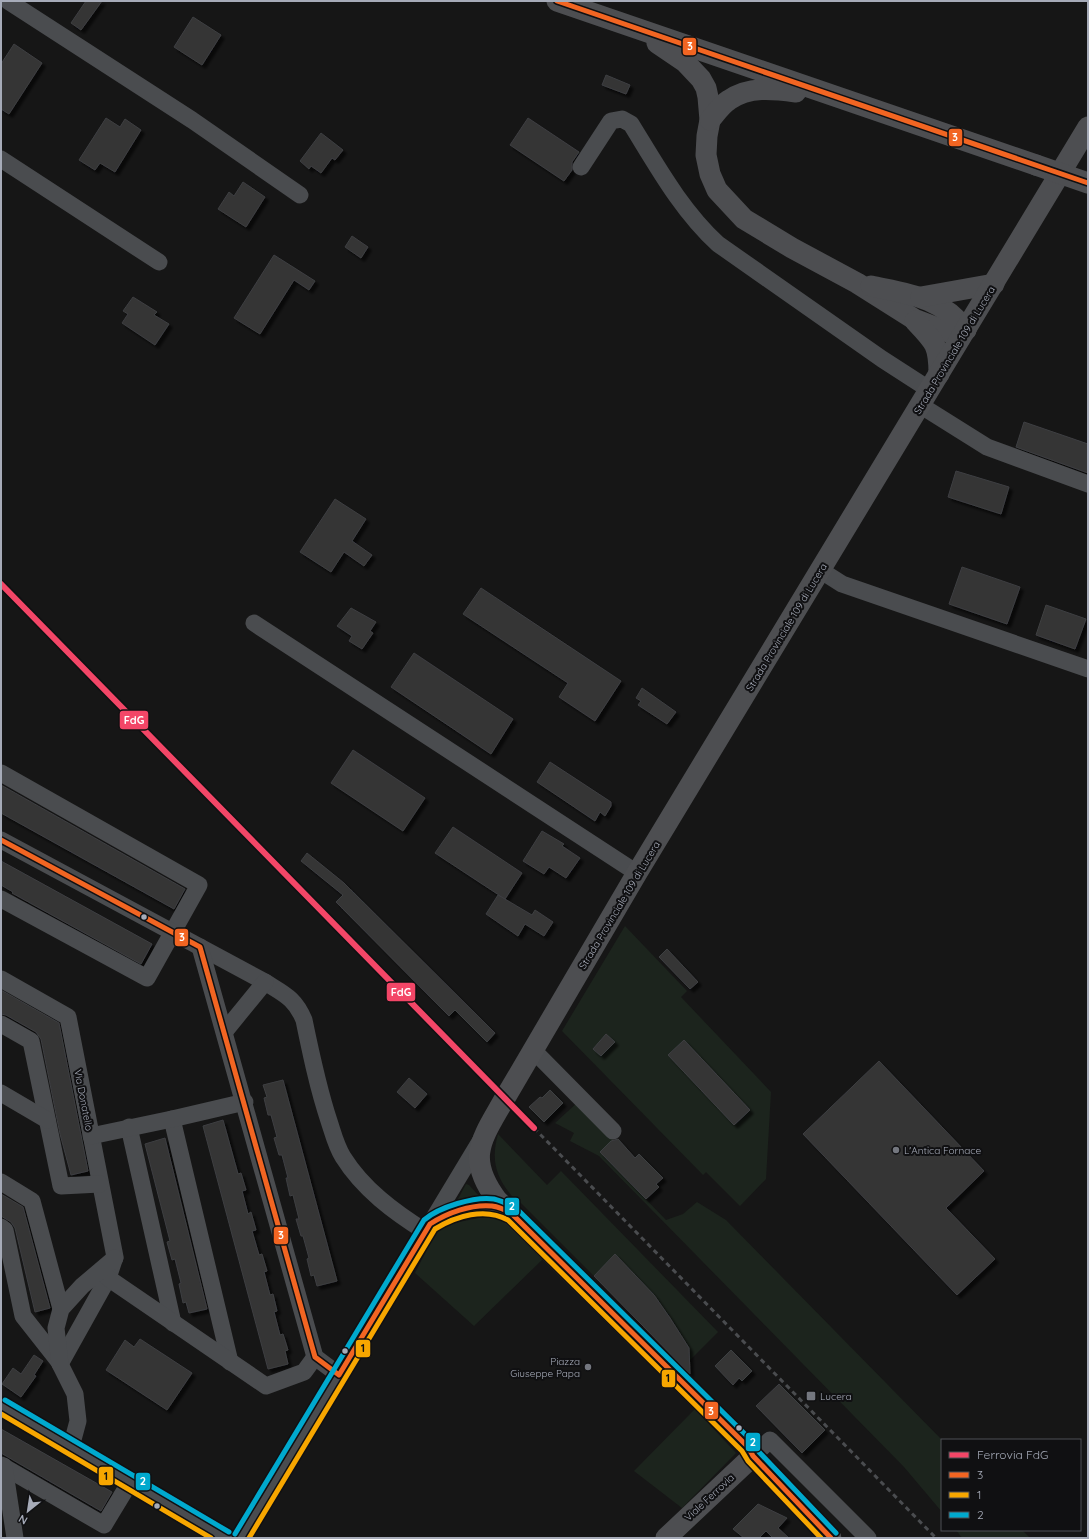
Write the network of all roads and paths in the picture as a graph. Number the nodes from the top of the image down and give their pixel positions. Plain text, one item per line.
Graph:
1 (8, 1) edge
2 (557, 1) edge
3 (629, 26) junction
4 (858, 104) junction
5 (710, 120) junction
6 (1088, 127) edge
7 (1, 159) edge
8 (580, 167) dead end
9 (1088, 183) edge
10 (300, 195) dead end
11 (159, 262) dead end
12 (857, 283) junction
13 (994, 284) junction
14 (921, 297) junction
15 (914, 319) junction
16 (966, 330) junction
17 (930, 390) junction
18 (1088, 484) edge
19 (820, 570) junction
20 (254, 623) dead end
21 (1088, 669) edge
22 (1, 773) edge
23 (1, 840) edge
24 (637, 873) junction
25 (1, 899) edge
26 (173, 932) junction
27 (200, 947) junction
28 (1, 980) edge
29 (265, 982) junction
30 (1, 1024) edge
31 (225, 1032) junction
32 (534, 1050) junction
33 (1, 1093) edge
34 (245, 1102) junction
35 (172, 1119) junction
36 (47, 1120) junction
37 (129, 1127) junction
38 (487, 1129) junction
39 (613, 1131) dead end
40 (91, 1136) junction
41 (1, 1182) edge
42 (100, 1184) junction
43 (512, 1214) junction
44 (1, 1228) edge
45 (428, 1228) junction
46 (115, 1258) junction
47 (108, 1278) junction
48 (61, 1310) junction
49 (173, 1322) junction
50 (315, 1357) junction
51 (230, 1362) junction
52 (60, 1364) junction
53 (339, 1375) junction
54 (1, 1406) edge
55 (71, 1447) junction
56 (753, 1456) junction
57 (3, 1466) edge
58 (130, 1482) junction
59 (670, 1537) edge
60 (15, 1538) edge
61 (225, 1538) edge
62 (241, 1538) edge
63 (831, 1538) edge
64 (868, 1538) edge

1 - 10 street
2 - 3 main road
3 - 4 main road
3 - 5 main road
4 - 5 main road
4 - 9 main road, bridge
5 - 12 main road
6 - 13 main road, Strada Provinciale 109 di Lucera
7 - 11 street
8 - 17 street
12 - 14 main road
12 - 15 main road
13 - 14 main road
13 - 16 main road, Strada Provinciale 109 di Lucera
14 - 16 main road
15 - 16 main road
15 - 17 main road
16 - 17 main road, Strada Provinciale 109 di Lucera
17 - 18 street
17 - 19 main road, Strada Provinciale 109 di Lucera
19 - 21 street
19 - 24 main road, Strada Provinciale 109 di Lucera
20 - 24 street
22 - 26 street
23 - 26 street
24 - 32 main road, Strada Provinciale 109 di Lucera
25 - 26 street
26 - 27 street
27 - 29 street
27 - 31 street
28 - 40 street, Via Donatello
29 - 31 street
29 - 45 street
30 - 36 street
31 - 34 street
32 - 38 main road, Strada Provinciale 109 di Lucera
32 - 39 street
33 - 36 street
34 - 35 street
34 - 50 street
35 - 37 street
35 - 51 street
36 - 42 street
37 - 40 street
37 - 49 street
38 - 43 main road, Strada Provinciale 109 di Lucera
38 - 45 street
40 - 42 street, Via Donatello
41 - 48 street
42 - 46 street, Via Donatello
43 - 45 street
43 - 56 main road, Strada Provinciale 109 di Lucera
44 - 52 street
45 - 53 street
46 - 47 street
46 - 48 street
47 - 49 street
47 - 52 street
48 - 52 street
49 - 51 street
50 - 51 street
50 - 53 street
52 - 55 street
53 - 62 street
54 - 55 street
55 - 58 street
56 - 59 main road, Viale Ferrovia
56 - 63 main road, Strada Provinciale 109 di Lucera
56 - 64 street
57 - 58 street
57 - 60 street
58 - 61 street

